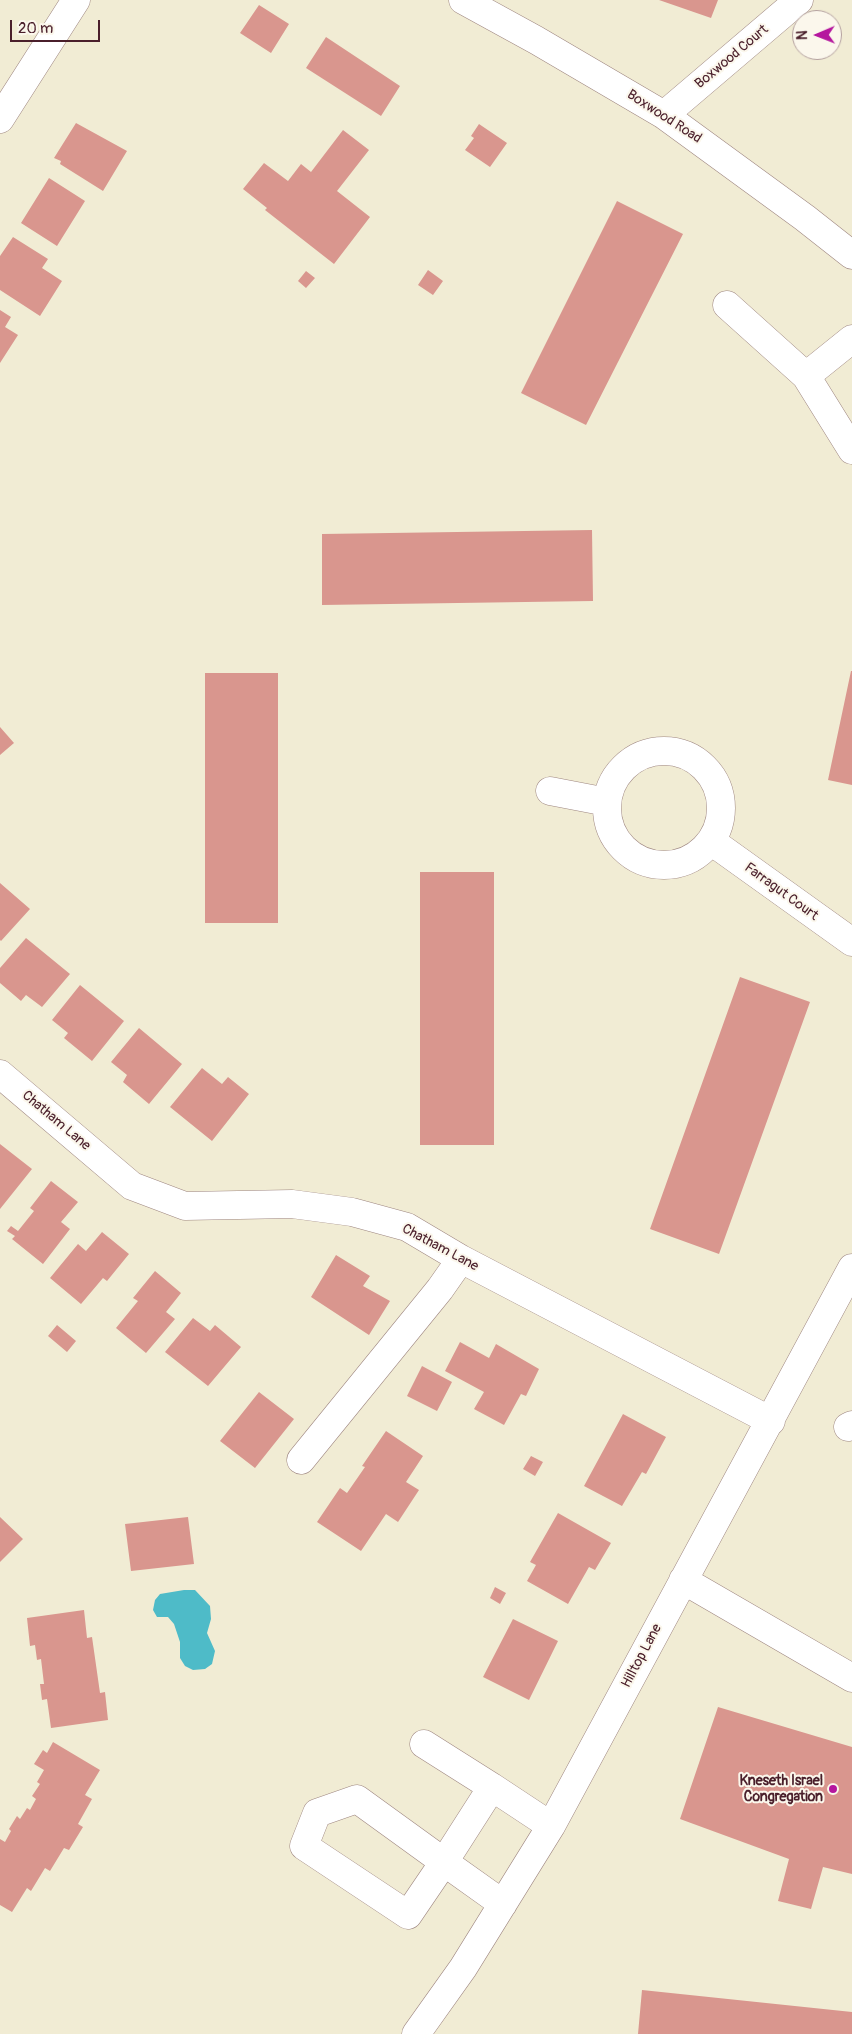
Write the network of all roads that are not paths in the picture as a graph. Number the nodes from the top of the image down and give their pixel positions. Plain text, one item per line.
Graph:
1 (76, 0) edge
2 (463, 0) edge
3 (799, 0) edge
4 (664, 114) junction
5 (0, 119) edge
6 (852, 255) edge
7 (727, 305) dead end
8 (852, 339) edge
9 (806, 376) junction
10 (852, 450) edge
11 (550, 791) dead end
12 (607, 802) junction
13 (711, 841) junction
14 (852, 942) edge
15 (0, 1074) edge
16 (461, 1259) junction
17 (852, 1268) edge
18 (771, 1421) junction
19 (301, 1460) dead end
20 (684, 1580) junction
21 (852, 1678) edge
22 (424, 1744) dead end
23 (492, 1787) junction
24 (551, 1826) junction
25 (444, 1862) junction
26 (503, 1904) junction
27 (416, 2034) edge

1 - 5 street
2 - 4 street, Boxwood Road
3 - 4 street, Boxwood Court
4 - 6 street, Boxwood Road
7 - 9 street
8 - 9 street
9 - 10 street
11 - 12 street
12 - 13 street
12 - 13 street
13 - 14 street, Farragut Court
15 - 16 street, Chatham Lane
16 - 18 street, Chatham Lane
16 - 19 street
17 - 18 street, Hilltop Lane
18 - 20 street, Hilltop Lane
20 - 21 street
20 - 24 street, Hilltop Lane
22 - 23 street
23 - 24 street
23 - 25 street
24 - 26 street, Hilltop Lane
25 - 25 street
25 - 26 street
26 - 27 street, Hilltop Lane

